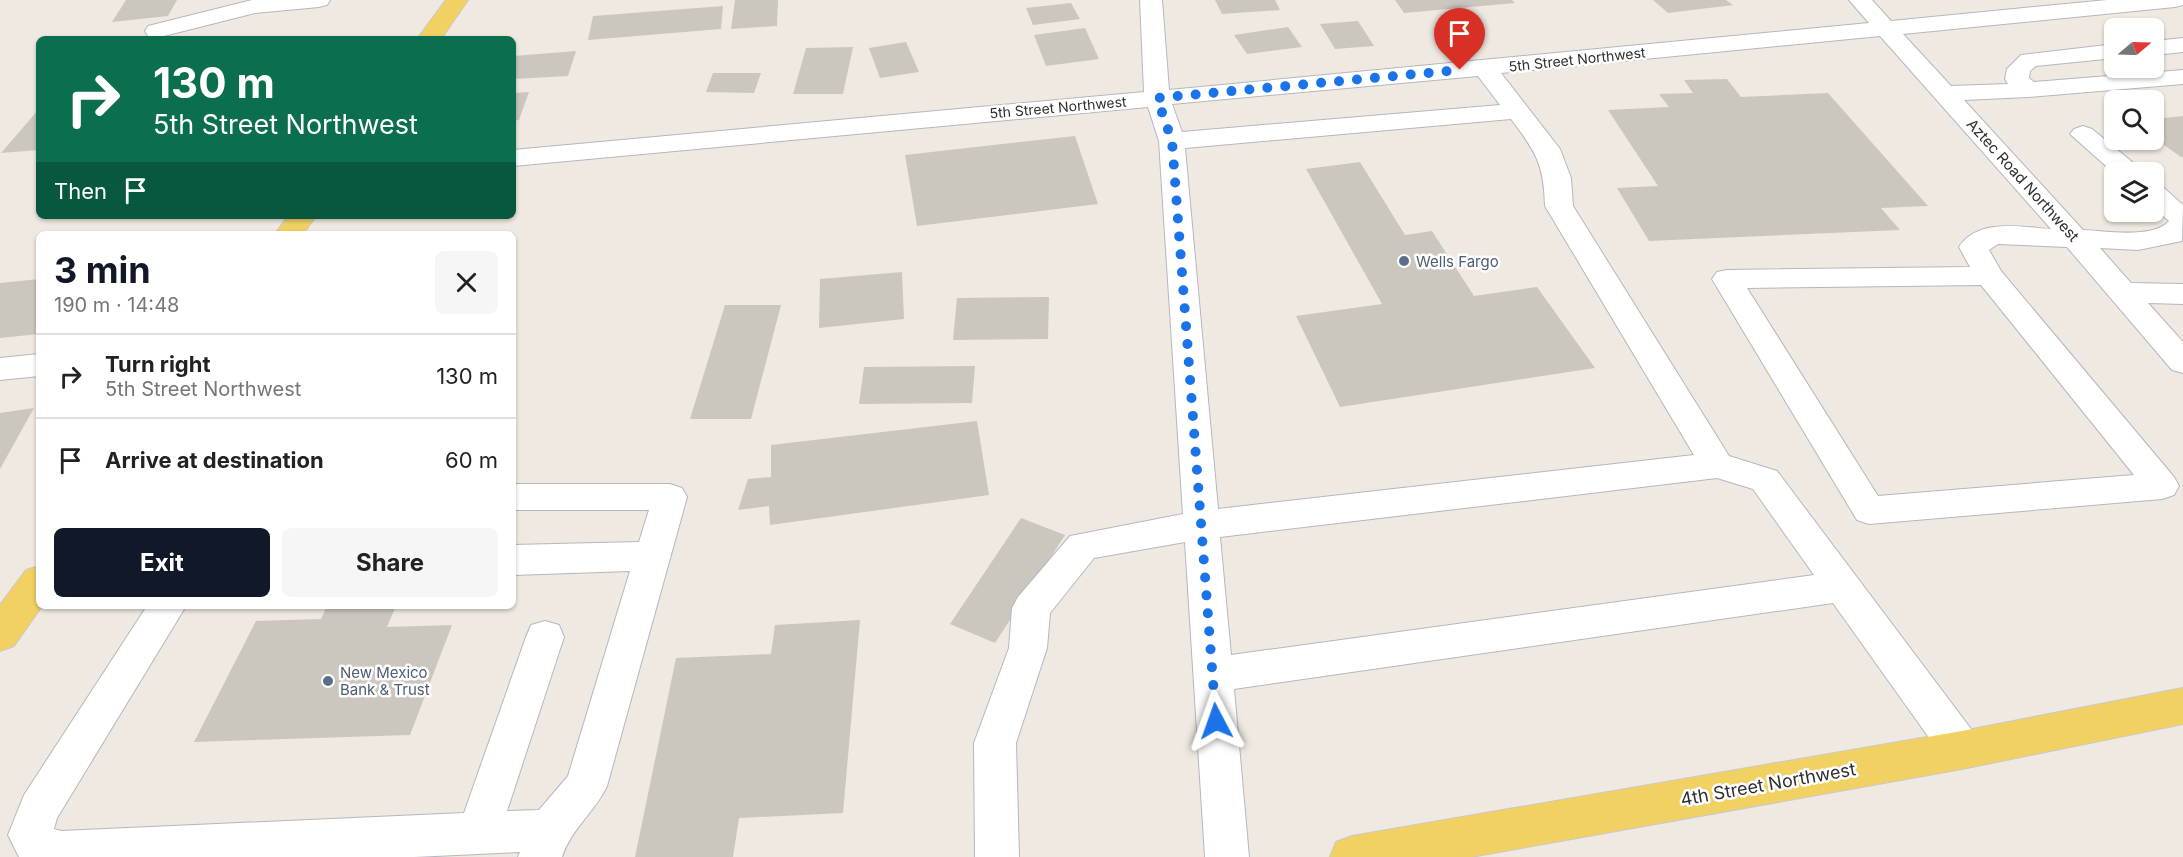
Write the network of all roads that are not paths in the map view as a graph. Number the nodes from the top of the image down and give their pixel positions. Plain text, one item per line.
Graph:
1 (319, 0) edge
2 (457, 0) edge
3 (1151, 0) edge
4 (1860, 0) edge
5 (2175, 0) edge
6 (1886, 29) junction
7 (156, 31) dead end
8 (431, 36) edge
9 (2183, 45) edge
10 (2164, 47) edge
11 (2104, 52) edge
12 (1484, 68) junction
13 (2183, 77) edge
14 (2028, 90) junction
15 (1943, 93) junction
16 (1157, 98) junction
17 (1517, 111) junction
18 (2083, 134) dead end
19 (1172, 141) junction
20 (516, 158) edge
21 (2116, 162) edge
22 (2164, 203) edge
23 (2183, 221) edge
24 (2076, 239) junction
25 (1989, 276) junction
26 (2122, 293) junction
27 (2183, 294) edge
28 (2183, 362) edge
29 (36, 365) edge
30 (0, 369) edge
31 (1717, 465) junction
32 (516, 497) edge
33 (1201, 525) junction
34 (653, 556) junction
35 (516, 560) edge
36 (36, 585) edge
37 (1843, 586) junction
38 (165, 609) edge
39 (0, 635) edge
40 (545, 637) dead end
41 (1213, 675) junction
42 (2183, 706) edge
43 (1962, 750) junction
44 (479, 832) junction
45 (545, 843) edge
46 (997, 857) edge
47 (1227, 857) edge
48 (1352, 857) edge

1 - 7 street
2 - 8 main road
3 - 16 street
4 - 6 street, Aztec Road Northwest
5 - 6 street, 5th Street Northwest
6 - 12 street, 5th Street Northwest
6 - 15 street, Aztec Road Northwest
9 - 10 street
11 - 14 street
12 - 16 street, 5th Street Northwest
12 - 17 street
13 - 14 street
14 - 15 street
15 - 24 street, Aztec Road Northwest
16 - 19 street
16 - 20 street, 5th Street Northwest
17 - 19 street
17 - 31 street
18 - 21 street
19 - 33 street
22 - 23 street
23 - 24 street
24 - 25 street
24 - 26 street, Aztec Road Northwest
25 - 25 street
26 - 27 street
26 - 28 street, Aztec Road Northwest
29 - 30 street
31 - 33 street
31 - 37 street
32 - 34 street
33 - 41 street
33 - 46 street
34 - 35 street
34 - 45 street
36 - 39 main road
37 - 41 street
37 - 43 street
38 - 44 street
40 - 44 street
41 - 47 street
42 - 43 main road, 4th Street Northwest
43 - 48 main road, 4th Street Northwest
44 - 45 street

